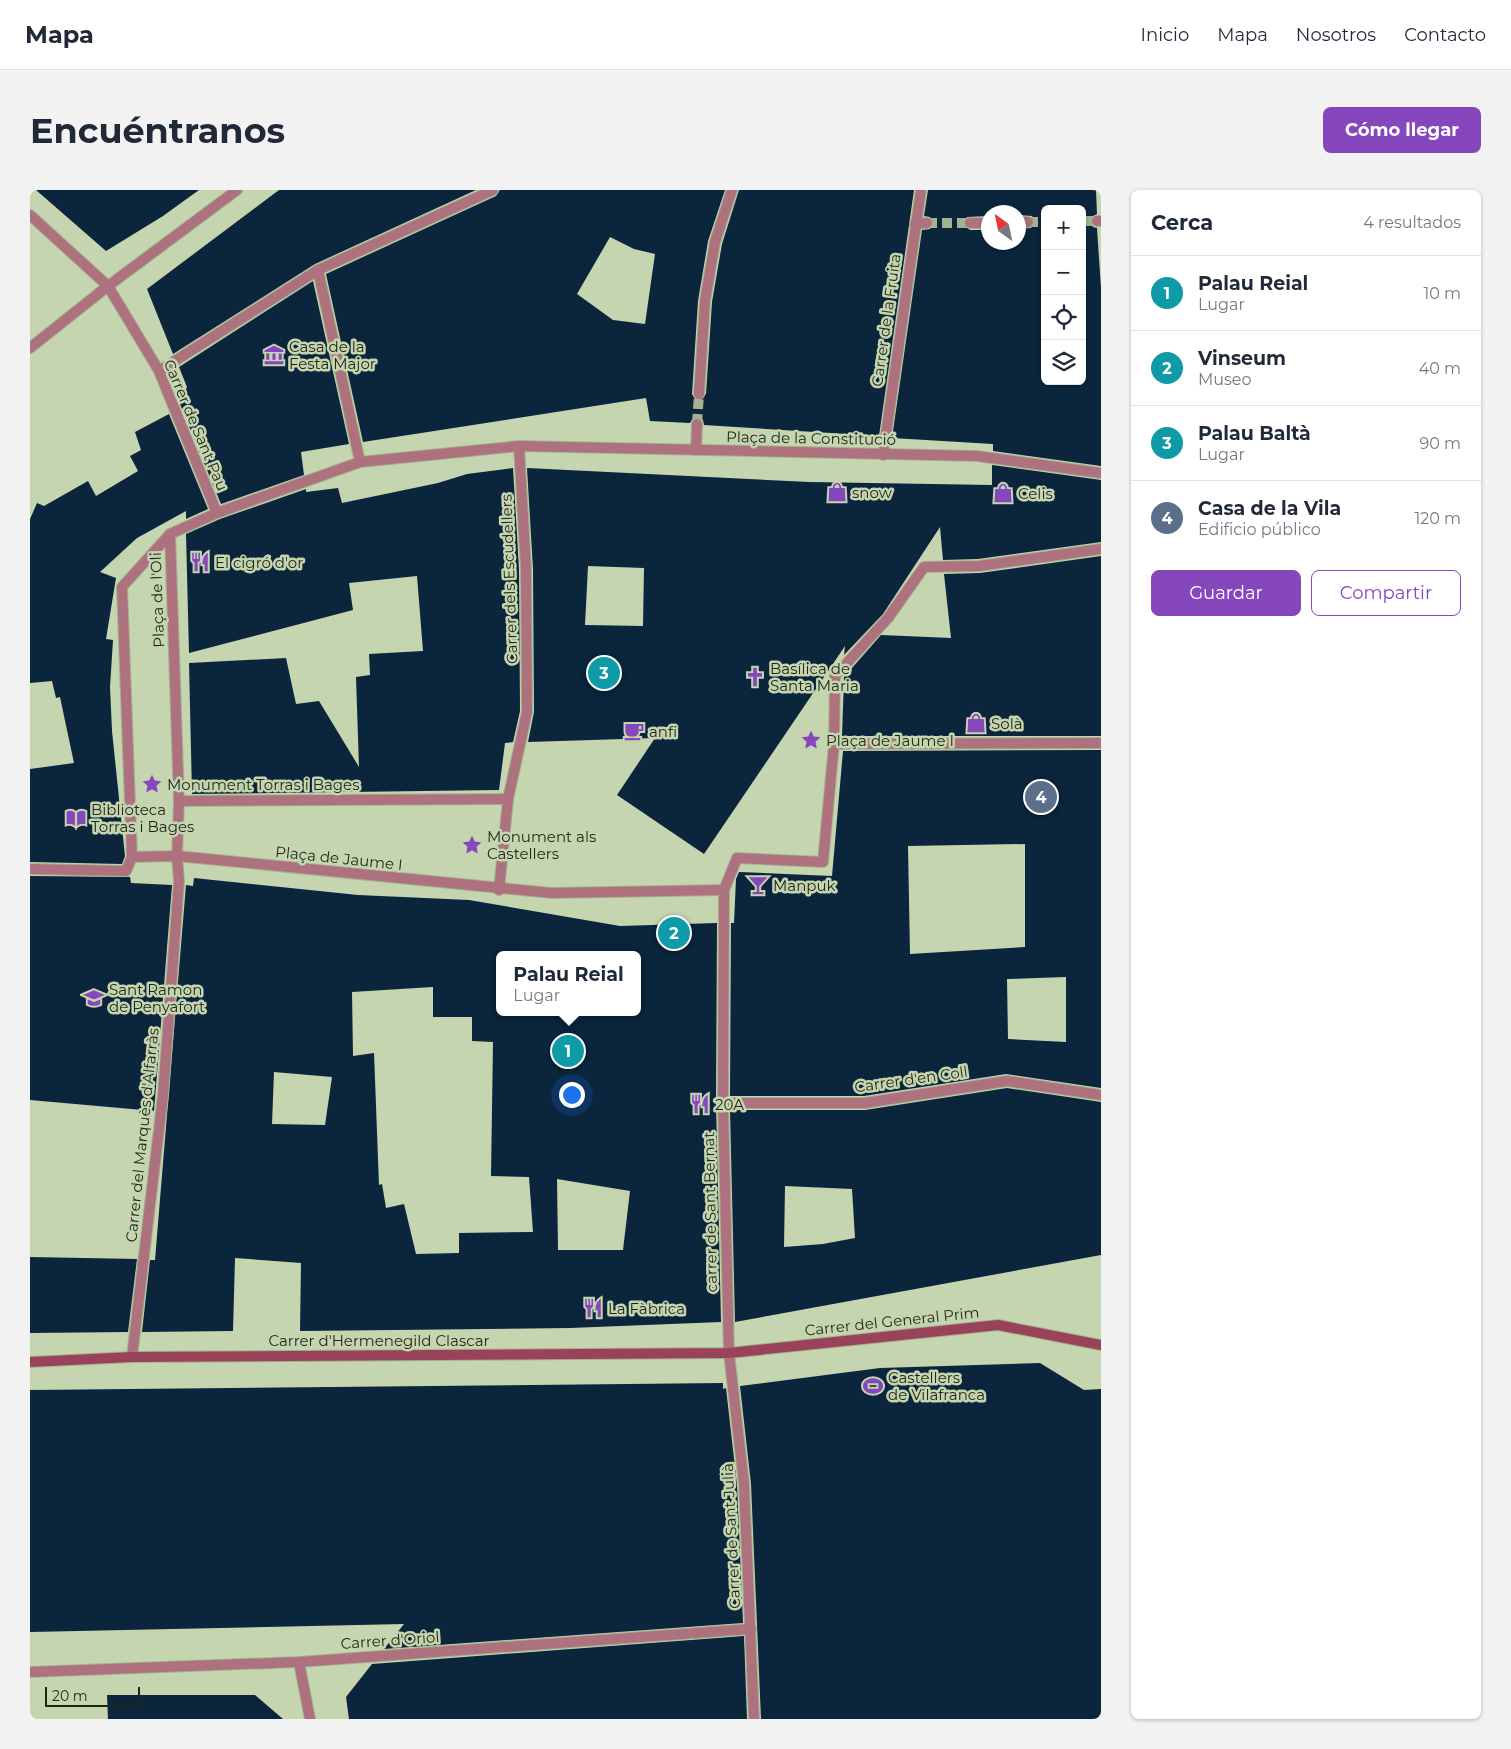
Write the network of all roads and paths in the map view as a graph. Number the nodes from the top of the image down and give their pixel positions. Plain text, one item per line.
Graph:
1 (237, 190) edge
2 (493, 190) edge
3 (732, 190) edge
4 (920, 190) edge
5 (30, 215) edge
6 (927, 223) tunnel mouth
7 (970, 223) tunnel mouth
8 (981, 223) edge
9 (915, 224) junction
10 (318, 270) junction
11 (108, 286) junction
12 (30, 348) edge
13 (159, 371) junction
14 (699, 394) tunnel mouth
15 (697, 424) tunnel mouth
16 (519, 446) junction
17 (696, 450) junction
18 (883, 455) junction
19 (360, 462) junction
20 (1101, 474) edge
21 (217, 513) junction
22 (170, 534) junction
23 (1101, 549) edge
24 (1101, 743) edge
25 (834, 744) junction
26 (508, 799) junction
27 (179, 801) junction
28 (177, 856) junction
29 (132, 857) junction
30 (30, 869) edge
31 (499, 890) junction
32 (724, 890) junction
33 (1101, 1095) edge
34 (723, 1103) junction
35 (1101, 1345) edge
36 (729, 1353) junction
37 (132, 1357) junction
38 (30, 1362) edge
39 (751, 1629) junction
40 (299, 1662) junction
41 (30, 1672) edge
42 (310, 1719) edge
43 (754, 1719) edge

1 - 11 street
2 - 10 street
3 - 14 street
4 - 9 street, Carrer de la Fruita
5 - 11 street, Carrer de Sant Pau
6 - 9 street
7 - 8 street
9 - 18 street, Carrer de la Fruita
10 - 13 street
10 - 19 street
11 - 12 street
11 - 13 street, Carrer de Sant Pau
13 - 21 street, Carrer de Sant Pau
15 - 17 street
16 - 17 street, Plaça de la Constitució
16 - 19 street, Plaça de la Constitució
16 - 26 street, Carrer dels Escudellers
17 - 18 street, Plaça de la Constitució
18 - 20 street, Plaça de la Constitució
19 - 21 street, Plaça de la Constitució
21 - 22 street, Plaça de la Constitució
22 - 27 street, Plaça de l'Oli
22 - 29 street, Plaça de l'Oli
23 - 25 street
24 - 25 street
25 - 32 street
26 - 27 street
26 - 31 street
27 - 28 street, Plaça de l'Oli
28 - 29 street, Plaça de Jaume I
28 - 31 street, Plaça de Jaume I
28 - 37 street, Carrer del Marquès d'Alfarràs
29 - 30 street
31 - 32 street, Plaça de Jaume I
32 - 34 street, carrer de Sant Bernat
33 - 34 street, Carrer d'en Coll
34 - 36 street, carrer de Sant Bernat
35 - 36 street, Carrer del General Prim
36 - 37 street, Carrer d'Hermenegild Clascar
36 - 39 street, Carrer de Sant Julià
37 - 38 street, Carrer d'Hermenegild Clascar
39 - 40 street, Carrer d'Oriol
39 - 43 street, Carrer de Sant Julià
40 - 41 street, Carrer d'Oriol
40 - 42 street

